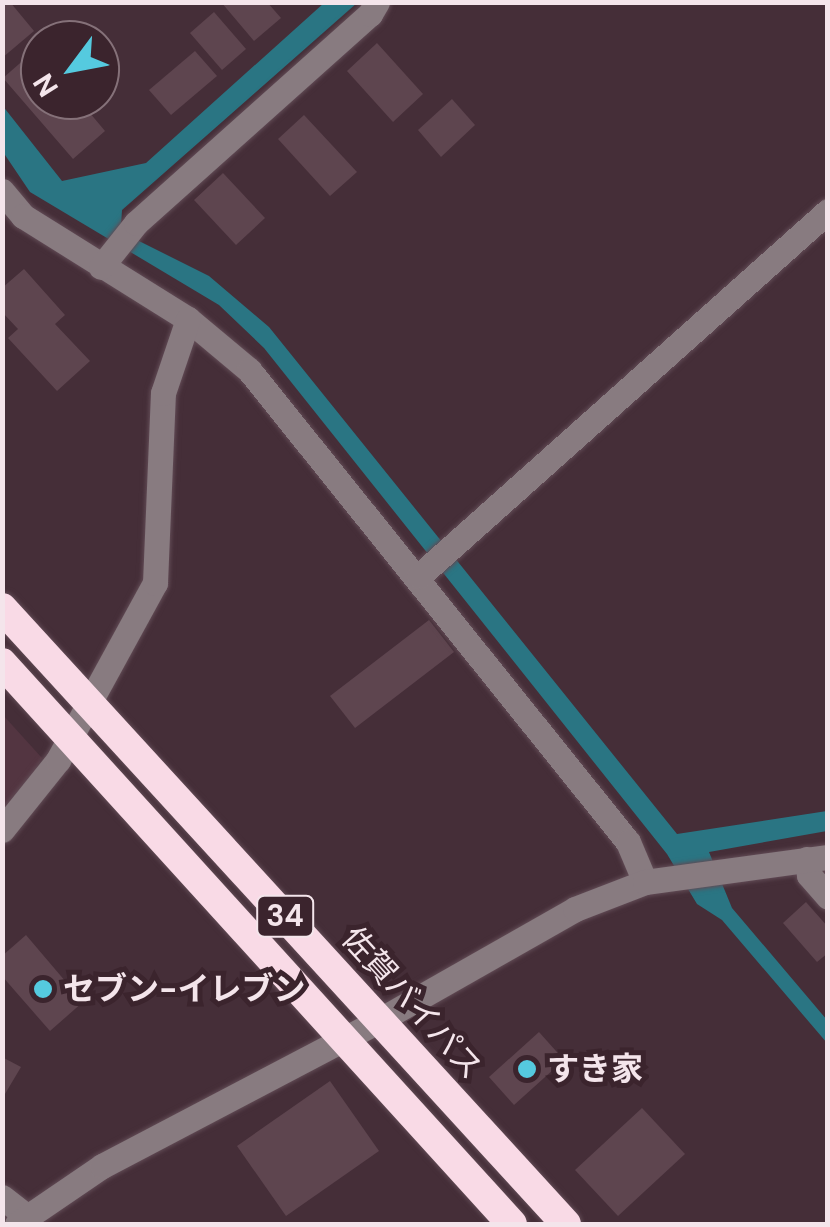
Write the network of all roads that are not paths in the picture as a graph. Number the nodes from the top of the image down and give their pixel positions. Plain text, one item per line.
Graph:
1 (377, 2) edge
2 (2, 191) edge
3 (828, 212) edge
4 (107, 259) junction
5 (188, 319) junction
6 (425, 571) junction
7 (2, 608) edge
8 (2, 663) edge
9 (87, 700) junction
10 (69, 735) junction
11 (2, 830) edge
12 (817, 858) edge
13 (645, 882) junction
14 (828, 896) edge
15 (380, 1020) junction
16 (346, 1039) junction
17 (2, 1197) edge
18 (21, 1220) edge
19 (512, 1224) edge
20 (566, 1224) edge

1 - 4 street
2 - 4 street
3 - 6 street
4 - 5 street
5 - 6 street
5 - 9 street
6 - 13 street
7 - 9 highway, 佐賀バイパス / 34
8 - 10 highway, 34
9 - 10 street
9 - 15 highway, 佐賀バイパス / 34
10 - 11 street
10 - 16 highway, 34
12 - 13 street
12 - 14 street
13 - 15 street
15 - 16 street
15 - 20 highway, 佐賀バイパス / 34
16 - 18 street
16 - 19 highway, 34
17 - 18 street

